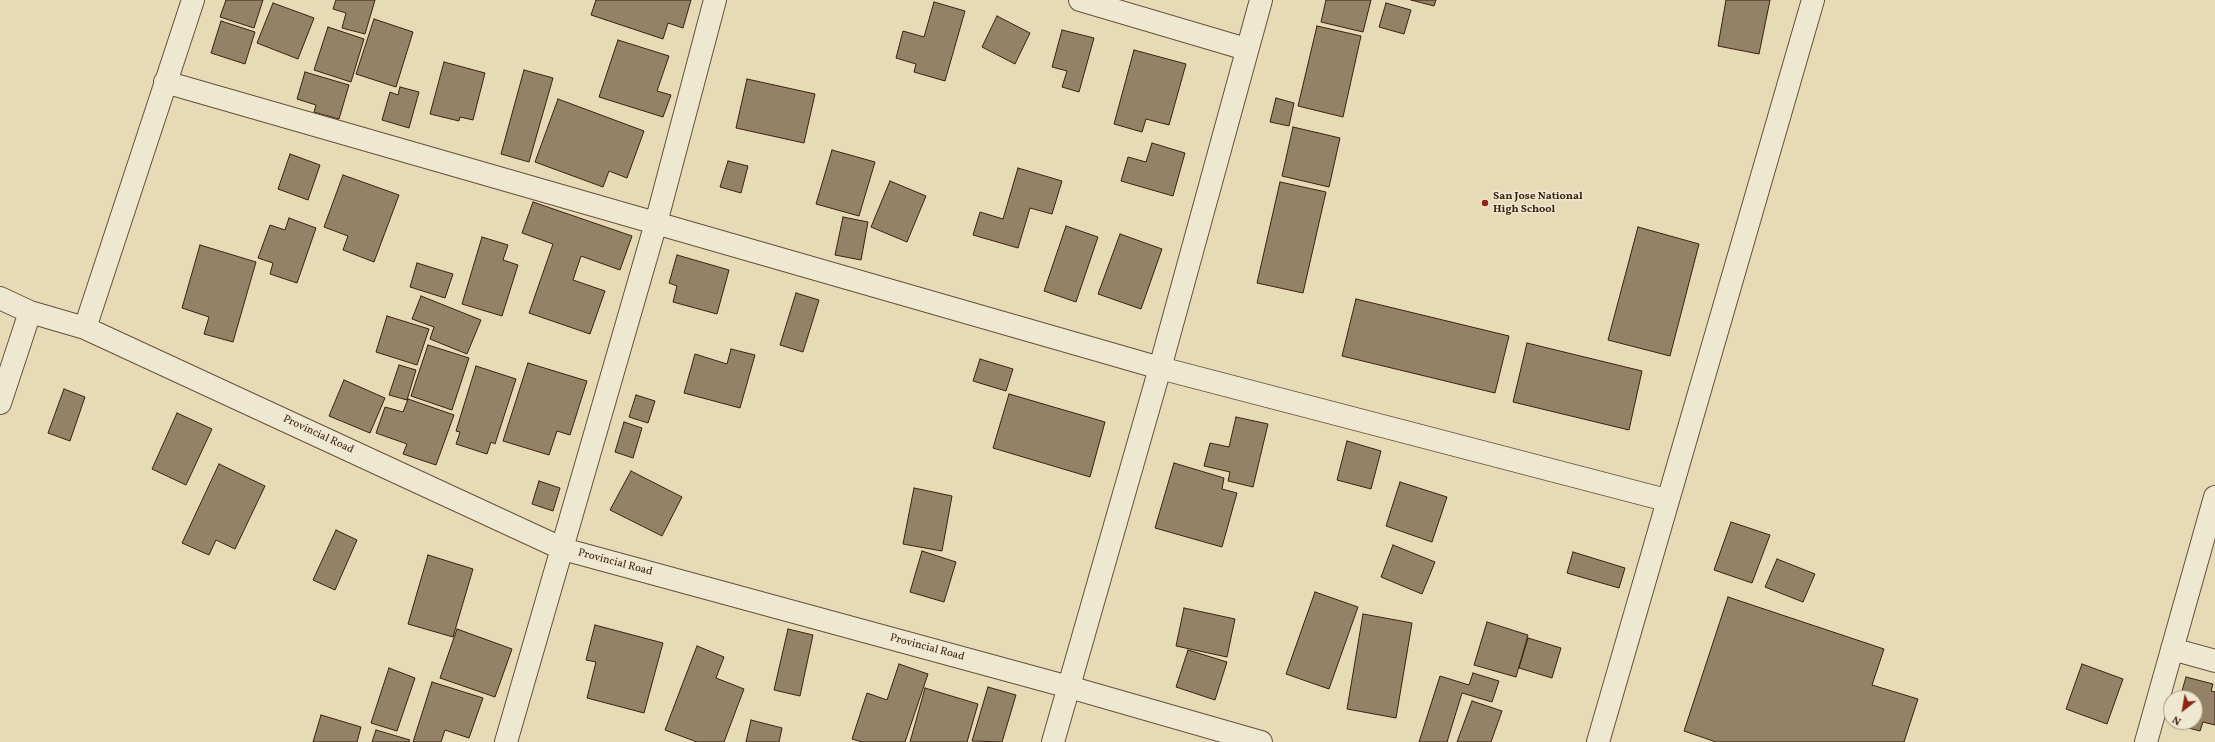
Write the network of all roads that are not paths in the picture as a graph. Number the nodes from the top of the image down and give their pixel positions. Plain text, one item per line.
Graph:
1 (193, 0) edge
2 (715, 0) edge
3 (1080, 0) edge
4 (1261, 0) edge
5 (1813, 0) edge
6 (1246, 49) junction
7 (165, 82) junction
8 (656, 223) junction
9 (0, 298) edge
10 (30, 312) junction
11 (85, 328) junction
12 (1160, 368) junction
13 (0, 403) edge
14 (2215, 497) edge
15 (1666, 500) junction
16 (563, 548) junction
17 (2172, 648) junction
18 (2215, 661) edge
19 (1069, 687) junction
20 (506, 742) edge
21 (1053, 742) edge
22 (1261, 742) edge
23 (1598, 742) edge
24 (2146, 742) edge

1 - 7 street
2 - 8 street
3 - 6 street
4 - 6 street
5 - 15 street
6 - 12 street
7 - 8 street
7 - 11 street
8 - 12 street
8 - 16 street
9 - 10 street, Provincial Road
10 - 11 street, Provincial Road
10 - 13 street
11 - 16 street, Provincial Road
12 - 15 street
12 - 19 street
14 - 17 street
15 - 23 street
16 - 19 street, Provincial Road
16 - 20 street
17 - 18 street
17 - 24 street
19 - 21 street
19 - 22 street, Provincial Road

